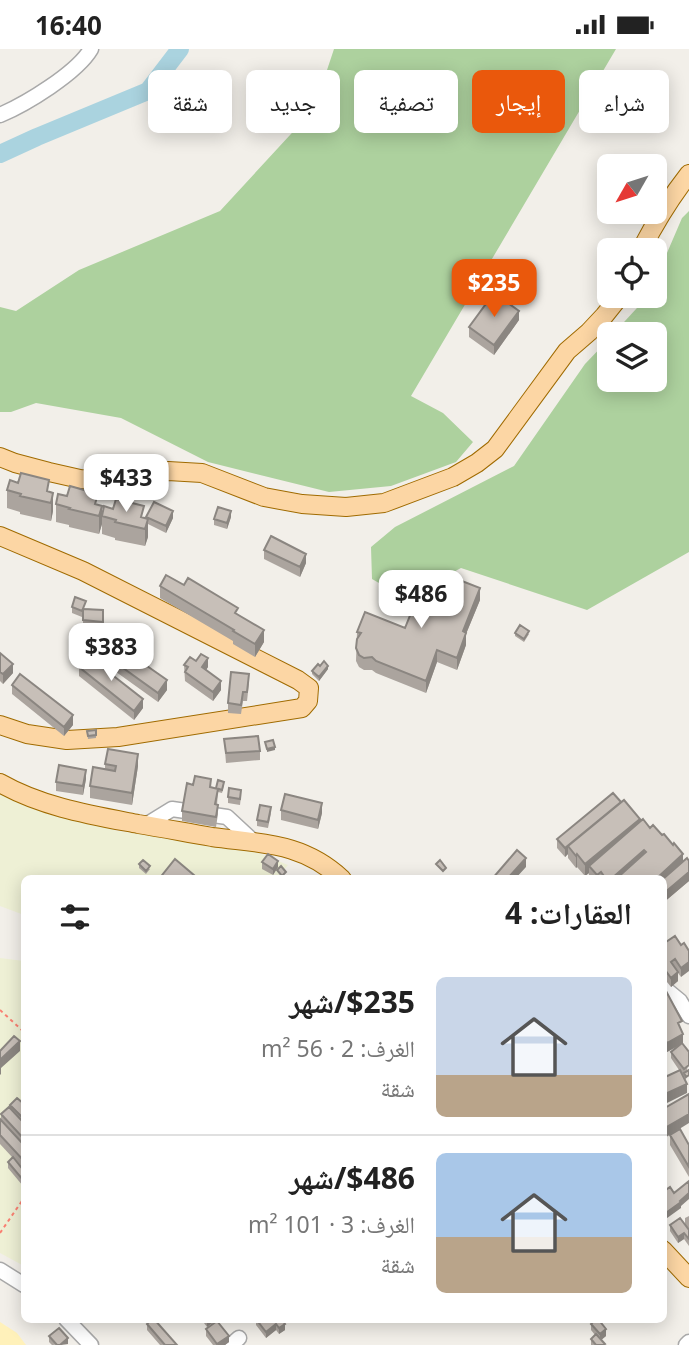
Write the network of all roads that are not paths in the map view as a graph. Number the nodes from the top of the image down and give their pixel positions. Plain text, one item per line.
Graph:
1 (91, 49) edge
2 (0, 115) edge
3 (689, 174) edge
4 (647, 238) edge
5 (610, 308) edge
6 (0, 457) edge
7 (0, 536) edge
8 (0, 725) edge
9 (0, 783) edge
10 (337, 875) edge
11 (667, 990) edge
12 (689, 1016) edge
13 (667, 1254) edge
14 (0, 1270) edge
15 (689, 1278) edge
16 (21, 1283) edge
17 (70, 1323) edge
18 (91, 1345) edge

1 - 2 street
3 - 4 main road
5 - 6 main road
7 - 8 main road
9 - 10 main road
11 - 12 street
13 - 15 main road
14 - 16 street
17 - 18 street

